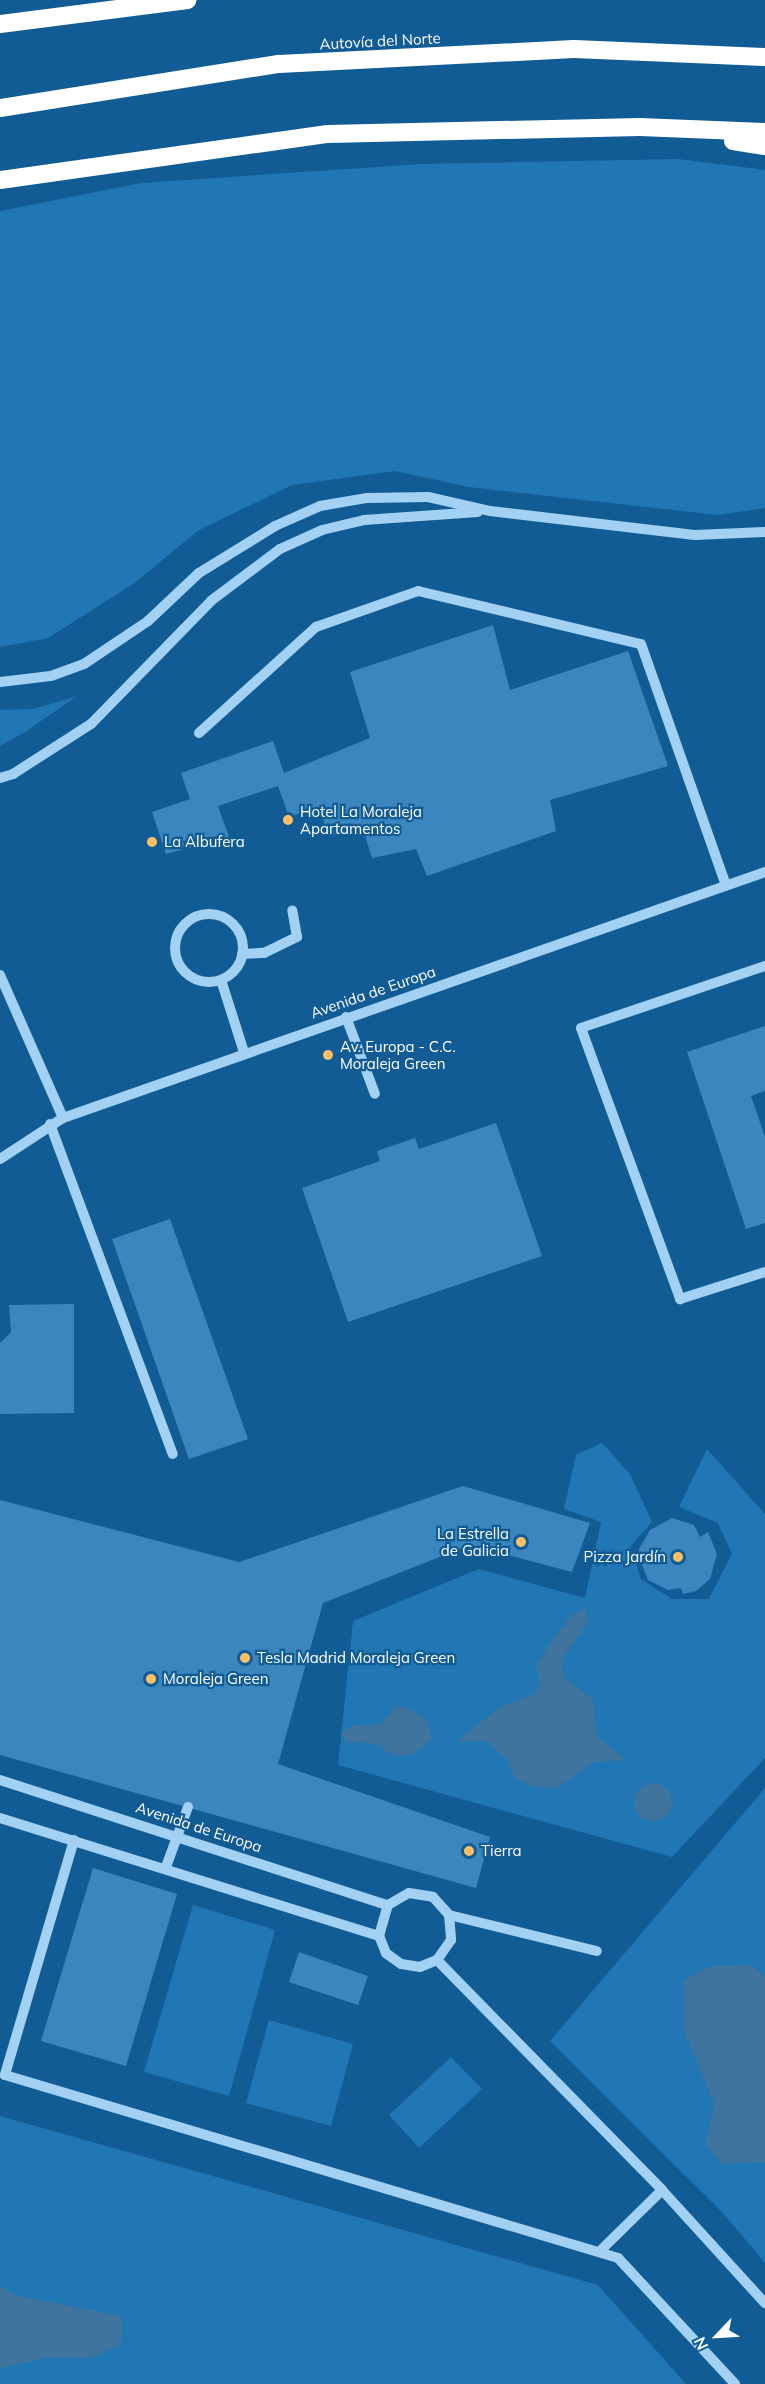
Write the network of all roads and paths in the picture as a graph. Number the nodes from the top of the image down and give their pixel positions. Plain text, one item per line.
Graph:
1 (187, 0) edge
2 (0, 24) edge
3 (765, 57) edge
4 (0, 108) edge
5 (640, 127) junction
6 (765, 132) edge
7 (765, 146) edge
8 (0, 180) edge
9 (490, 511) junction
10 (765, 532) edge
11 (0, 682) edge
12 (199, 733) dead end
13 (0, 778) edge
14 (765, 872) edge
15 (726, 885) junction
16 (292, 910) dead end
17 (242, 954) junction
18 (765, 966) edge
19 (0, 975) edge
20 (221, 980) junction
21 (346, 1017) junction
22 (244, 1052) junction
23 (375, 1094) dead end
24 (63, 1118) junction
25 (51, 1124) junction
26 (0, 1160) edge
27 (765, 1272) edge
28 (173, 1454) dead end
29 (0, 1780) edge
30 (188, 1807) dead end
31 (0, 1818) edge
32 (180, 1836) junction
33 (74, 1840) junction
34 (166, 1867) junction
35 (388, 1905) junction
36 (449, 1915) junction
37 (379, 1936) junction
38 (597, 1952) dead end
39 (437, 1960) junction
40 (662, 2190) junction
41 (599, 2252) junction
42 (765, 2302) edge
43 (735, 2384) edge

1 - 2 highway
3 - 4 highway, Autovía del Norte
5 - 6 highway
5 - 7 highway
5 - 8 highway
9 - 10 street
9 - 11 street
9 - 13 street
12 - 15 street
14 - 15 street, Avenida de Europa
15 - 21 street, Avenida de Europa
16 - 17 street
17 - 20 street
17 - 20 street
18 - 27 street
19 - 24 street
20 - 22 street
21 - 22 street, Avenida de Europa
21 - 23 street
22 - 24 street, Avenida de Europa
24 - 25 street, Avenida de Europa
25 - 26 street, Avenida de Europa
25 - 28 street
29 - 32 street, Avenida de Europa
30 - 32 street
31 - 33 street
32 - 34 street
32 - 35 street, Avenida de Europa
33 - 34 street
33 - 41 street
34 - 37 street
35 - 36 street
35 - 37 street
36 - 38 street
36 - 39 street
37 - 39 street
39 - 40 street
40 - 41 street
40 - 42 street
41 - 43 street

